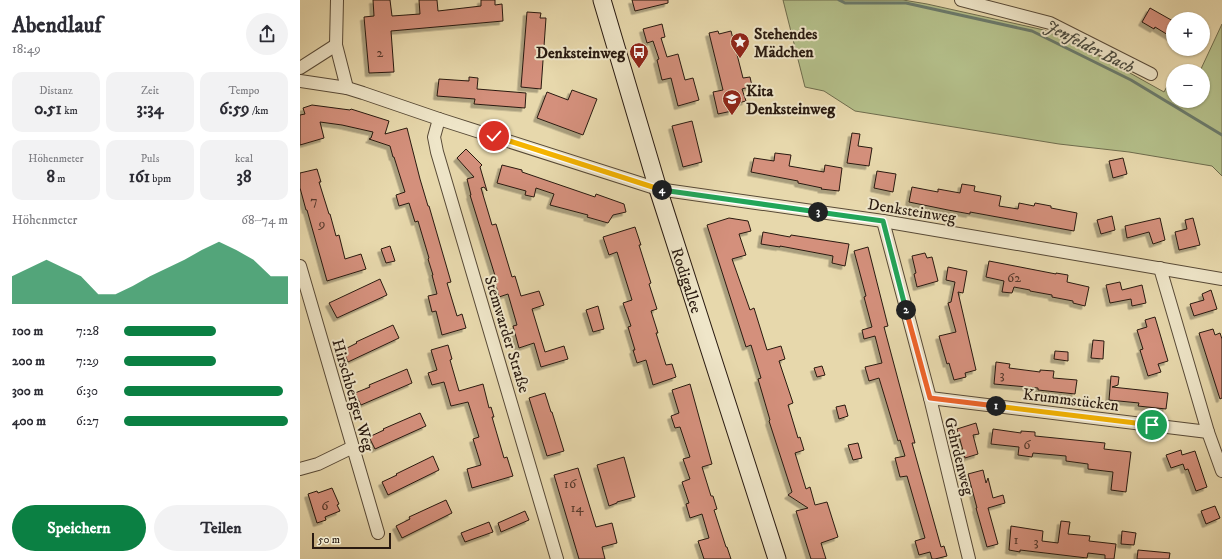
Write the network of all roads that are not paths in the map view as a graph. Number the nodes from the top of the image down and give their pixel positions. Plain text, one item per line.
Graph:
1 (337, 0) edge
2 (602, 0) edge
3 (961, 0) edge
4 (336, 45) junction
5 (300, 68) edge
6 (1150, 74) dead end
7 (300, 81) edge
8 (347, 88) junction
9 (439, 118) junction
10 (658, 189) junction
11 (883, 221) junction
12 (300, 266) edge
13 (1160, 268) junction
14 (1222, 279) edge
15 (930, 398) junction
16 (1208, 432) junction
17 (353, 447) junction
18 (300, 468) edge
19 (1222, 471) edge
20 (378, 533) dead end
21 (557, 559) edge
22 (777, 559) edge
23 (970, 559) edge

1 - 4 street
2 - 10 main road, Rodigallee
3 - 6 street
4 - 5 street
4 - 8 street
7 - 8 street, Denksteinweg
8 - 9 street, Denksteinweg
9 - 10 street, Denksteinweg
9 - 21 street, Stemwarder Straße
10 - 11 street, Denksteinweg
10 - 22 main road, Rodigallee
11 - 13 street, Denksteinweg
11 - 15 street, Gehrdenweg
12 - 17 street, Hirschberger Weg
13 - 14 street, Denksteinweg
13 - 16 street
15 - 16 street, Krummstücken
15 - 23 street, Gehrdenweg
16 - 19 street
17 - 18 street
17 - 20 street, Hirschberger Weg

